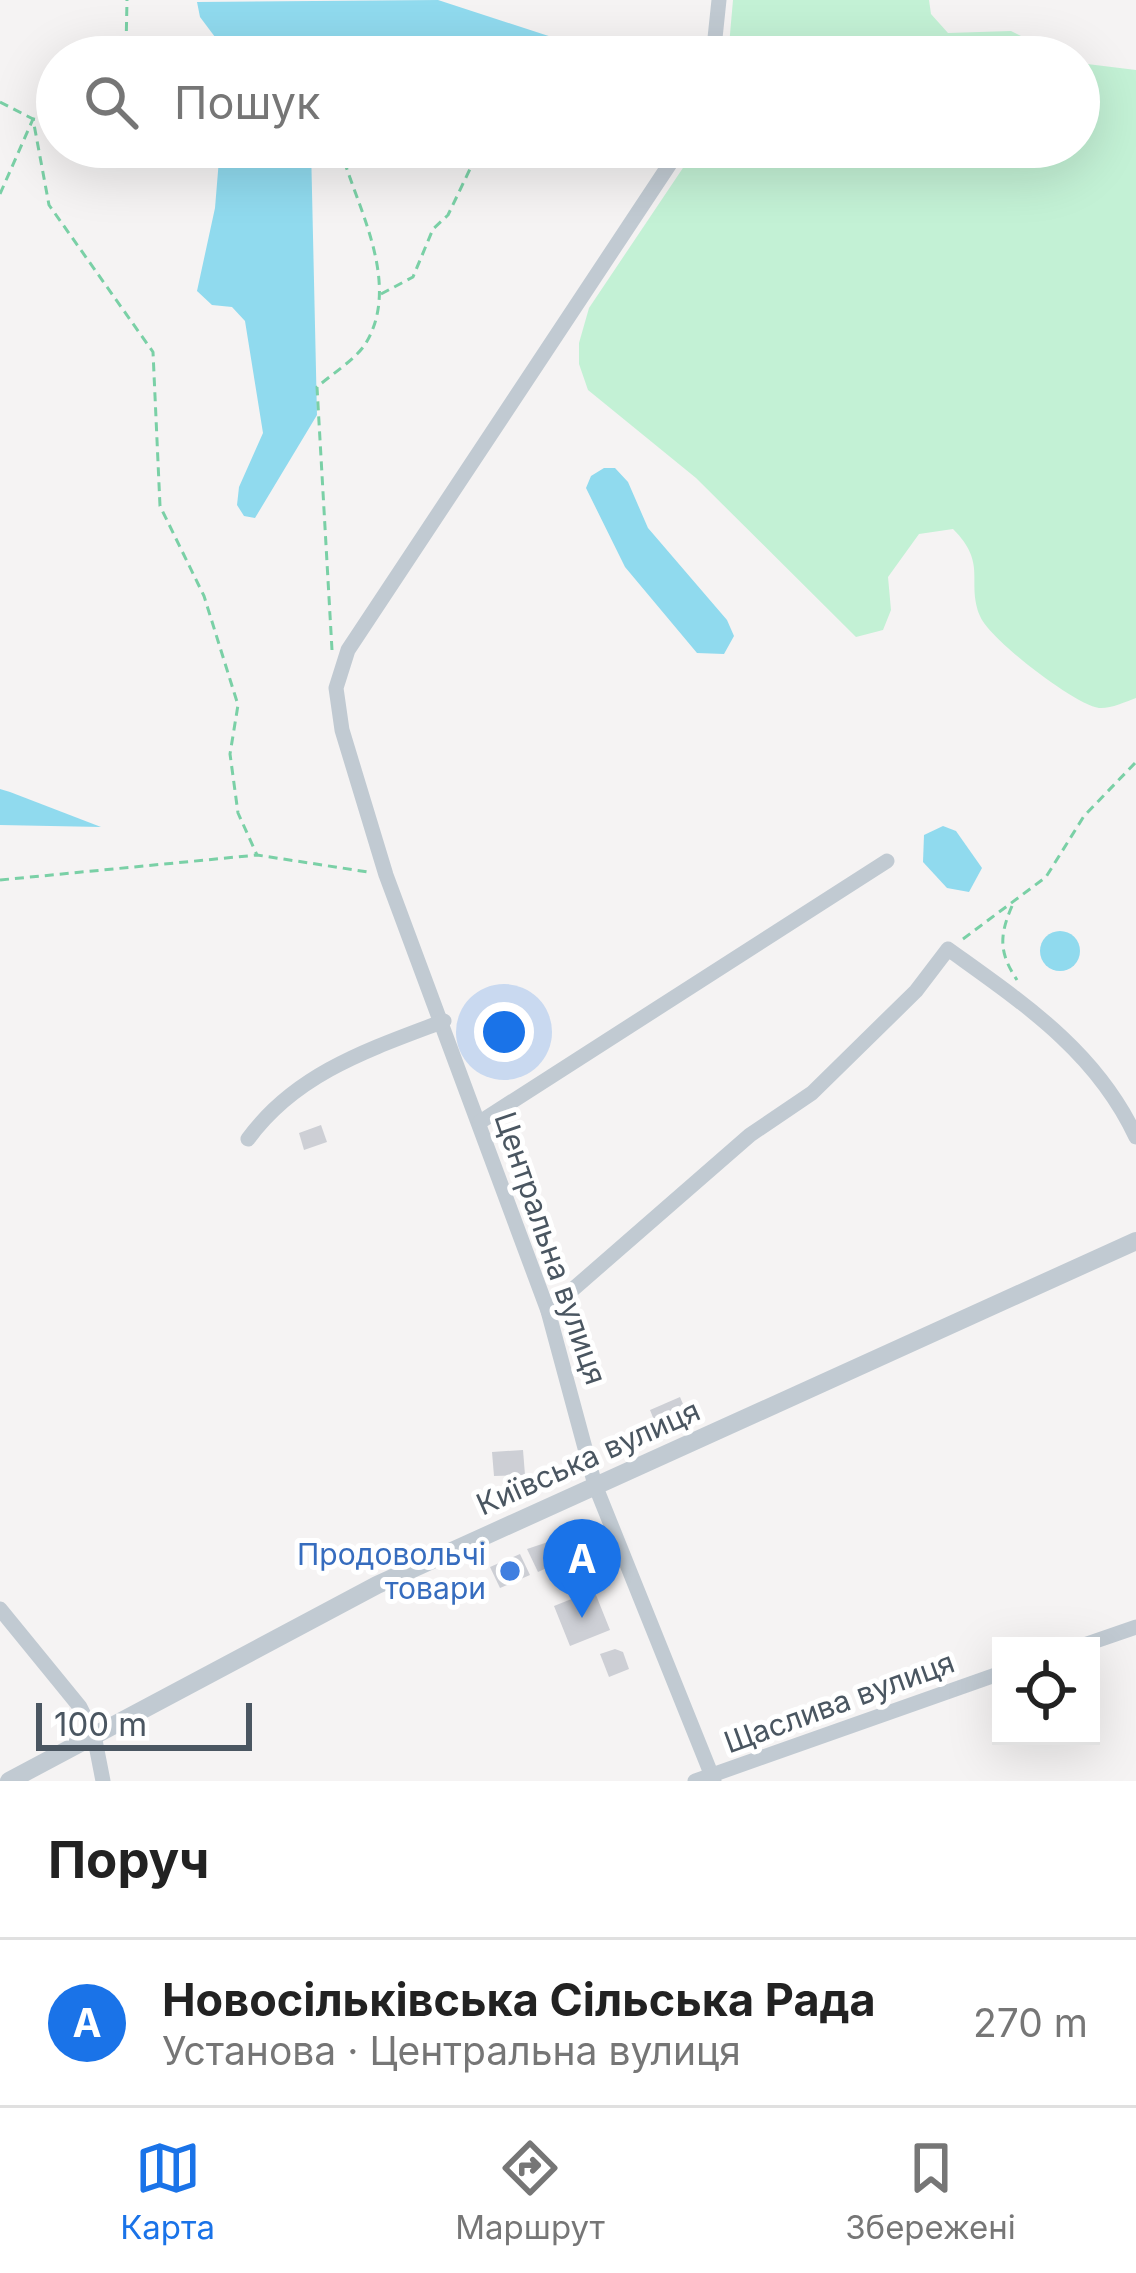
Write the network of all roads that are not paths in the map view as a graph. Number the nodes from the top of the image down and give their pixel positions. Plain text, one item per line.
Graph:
1 (719, 0) edge
2 (715, 36) edge
3 (667, 168) edge
4 (887, 861) dead end
5 (444, 1021) junction
6 (480, 1122) junction
7 (1136, 1137) edge
8 (248, 1139) dead end
9 (1136, 1241) edge
10 (548, 1311) junction
11 (596, 1485) junction
12 (0, 1609) edge
13 (1136, 1628) edge
14 (1100, 1640) edge
15 (992, 1676) edge
16 (94, 1735) junction
17 (707, 1780) edge
18 (9, 1781) edge
19 (103, 1781) edge

1 - 2 street
3 - 5 street, Центральна вулиця
4 - 6 street
5 - 6 street, Центральна вулиця
5 - 8 street
6 - 10 street, Центральна вулиця
7 - 10 street
9 - 11 street, Київська вулиця
10 - 11 street, Центральна вулиця
11 - 16 street, Київська вулиця
11 - 17 street, Центральна вулиця
12 - 16 street
13 - 14 street
15 - 17 street, Щаслива вулиця
16 - 18 street, Київська вулиця
16 - 19 street

